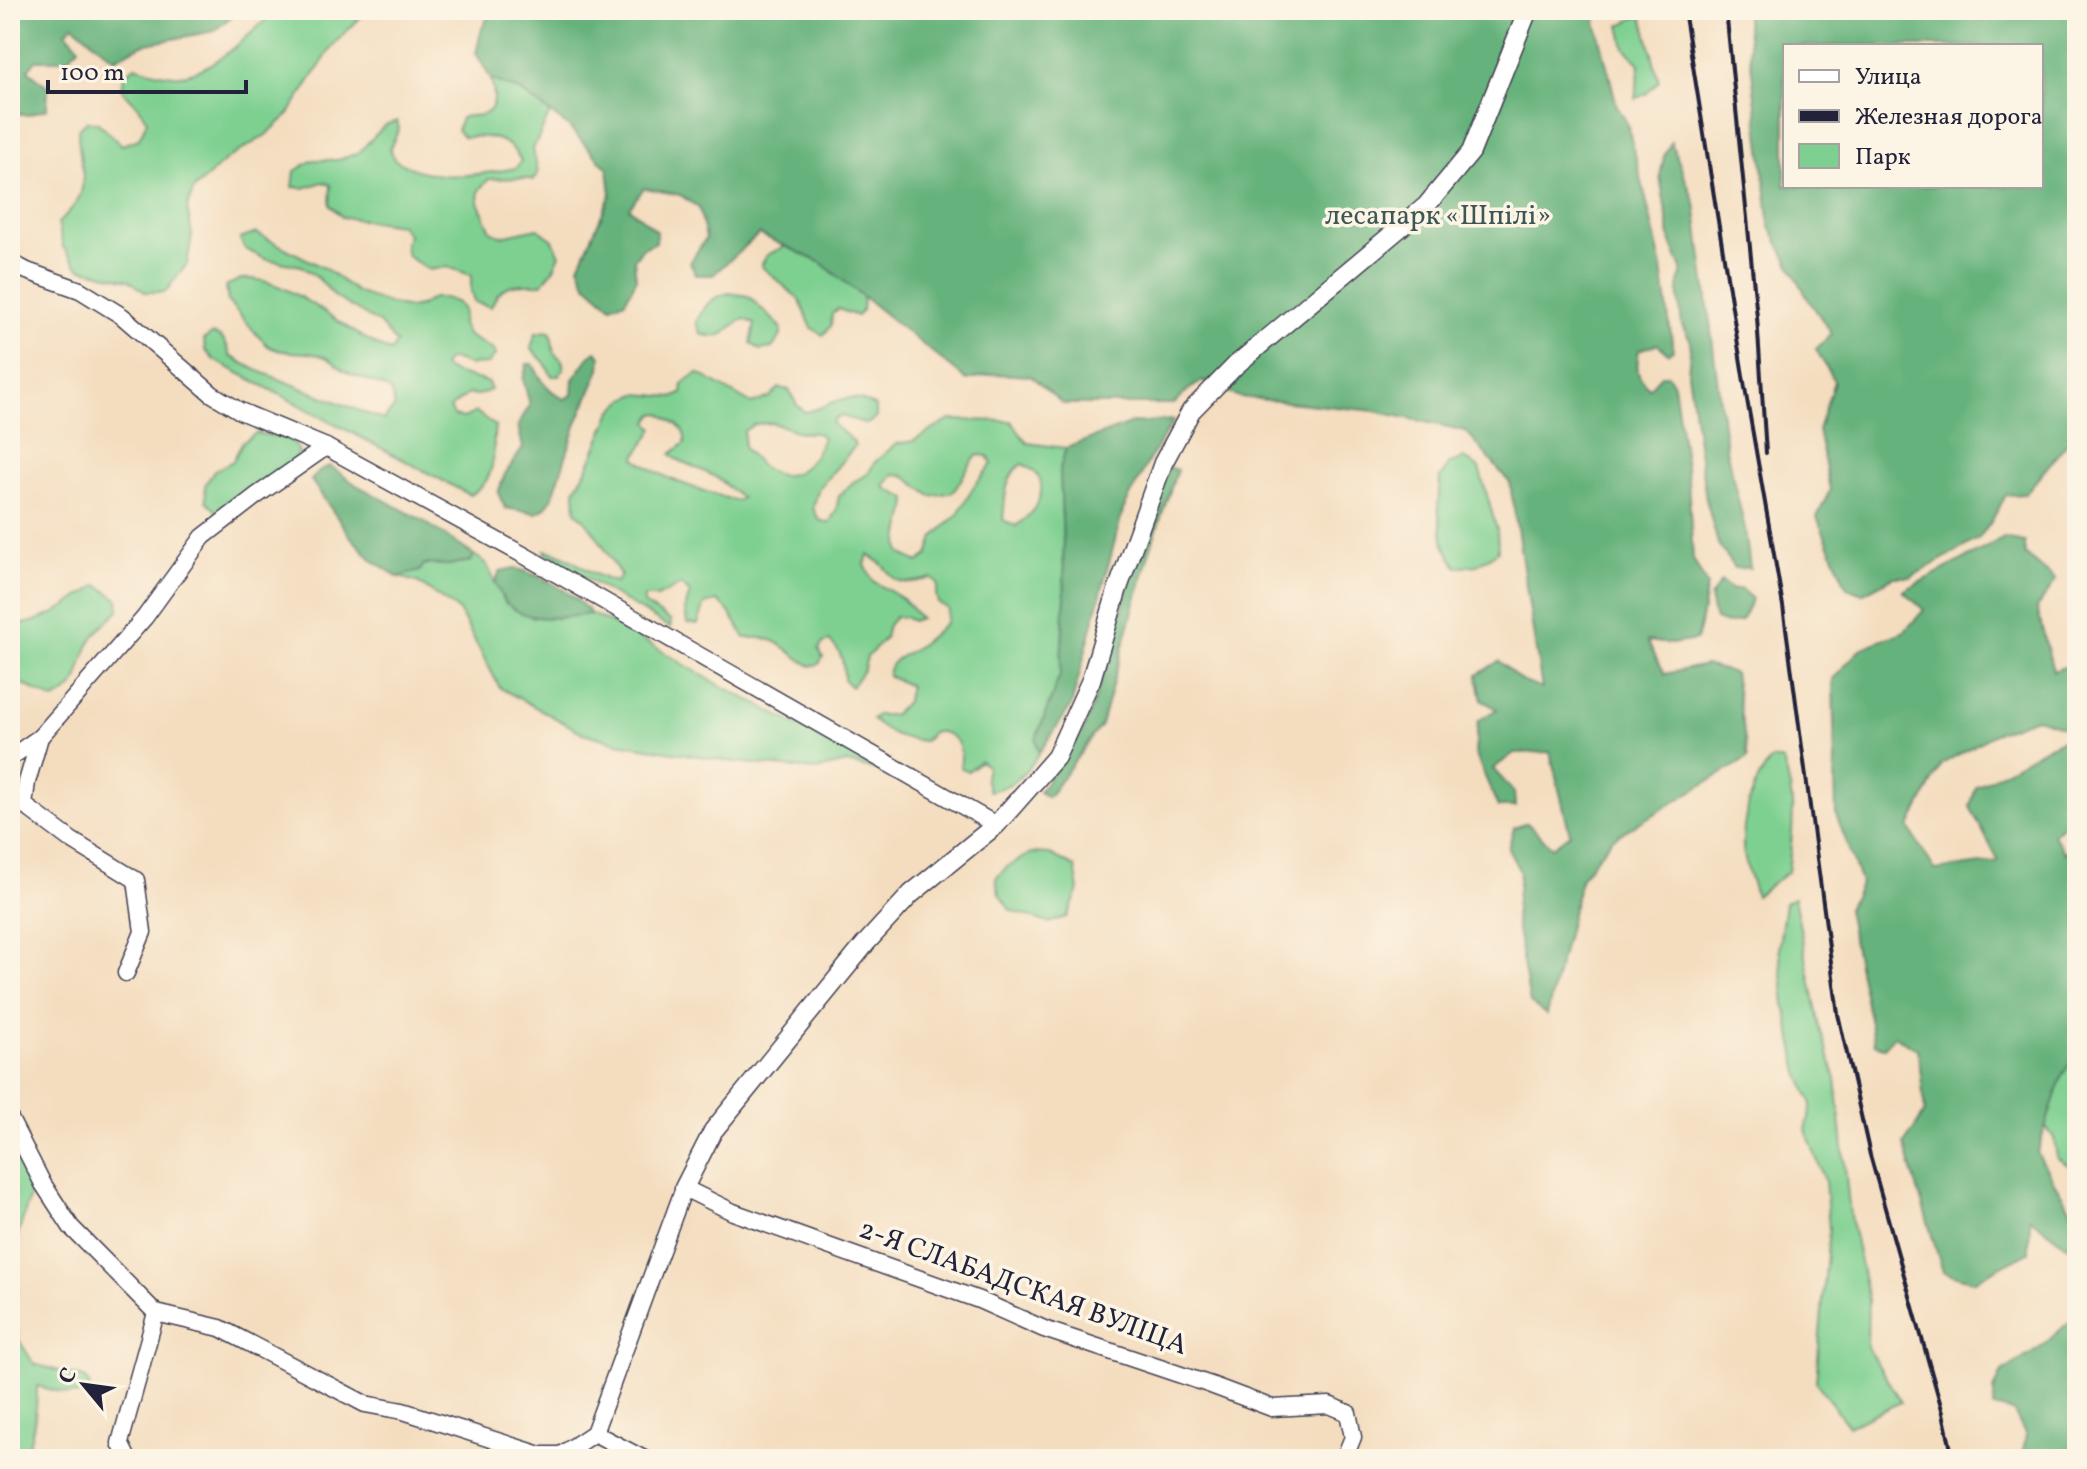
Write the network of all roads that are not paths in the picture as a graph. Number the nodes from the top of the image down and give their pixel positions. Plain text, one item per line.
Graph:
1 (1528, 10) edge
2 (10, 262) edge
3 (326, 447) junction
4 (40, 737) junction
5 (10, 758) edge
6 (996, 825) junction
7 (126, 973) dead end
8 (10, 1119) edge
9 (684, 1188) junction
10 (156, 1313) junction
11 (594, 1433) junction
12 (560, 1457) edge
13 (128, 1459) edge
14 (644, 1459) edge
15 (1344, 1459) edge

1 - 6 street
2 - 3 street
3 - 4 street
3 - 6 street
4 - 5 street
4 - 7 street
6 - 9 street
8 - 10 street
9 - 11 street
9 - 15 street, 2-Я СЛАБАДСКАЯ ВУЛІЦА
10 - 12 street
10 - 13 street
11 - 12 street
11 - 14 street

